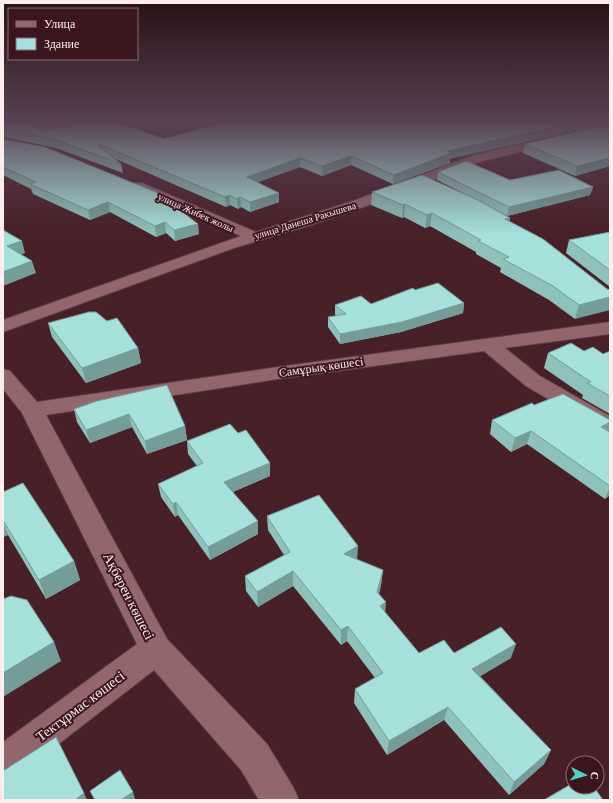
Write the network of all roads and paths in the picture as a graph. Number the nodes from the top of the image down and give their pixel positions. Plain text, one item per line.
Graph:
1 (477, 158) edge
2 (122, 179) edge
3 (422, 180) junction
4 (444, 190) edge
5 (254, 236) junction
6 (3, 326) edge
7 (610, 328) edge
8 (488, 344) junction
9 (3, 376) edge
10 (32, 410) junction
11 (610, 426) edge
12 (156, 649) junction
13 (3, 764) edge
14 (280, 800) edge

1 - 3 street, улица Данеша Ракышева
2 - 5 street, улица Жибек жолы
3 - 4 street
3 - 5 street, улица Данеша Ракышева
5 - 6 street, улица Данеша Ракышева
7 - 8 street, Самұрық көшесі
8 - 10 street, Самұрық көшесі
8 - 11 street
9 - 10 street, Ақберен көшесі
10 - 12 street, Ақберен көшесі
12 - 13 street, Тектұрмас көшесі
12 - 14 street, Ақберен көшесі

